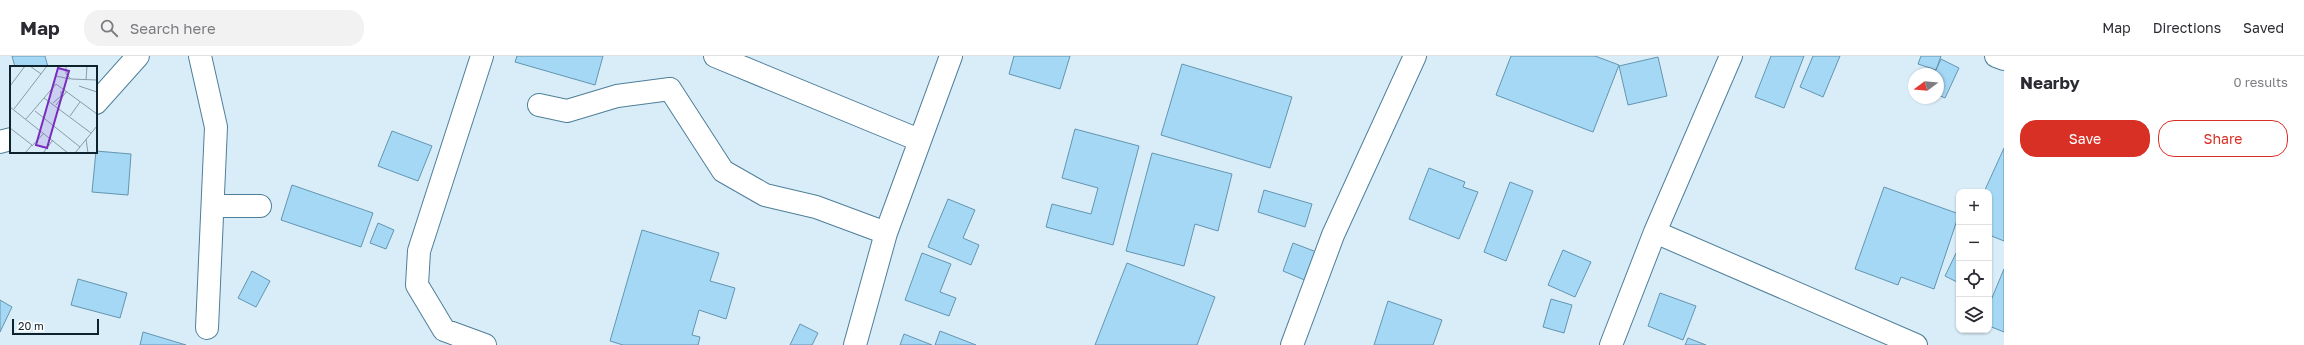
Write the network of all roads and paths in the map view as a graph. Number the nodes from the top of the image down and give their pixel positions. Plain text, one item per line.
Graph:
1 (138, 56) edge
2 (200, 56) edge
3 (482, 56) edge
4 (714, 56) edge
5 (951, 56) edge
6 (1415, 56) edge
7 (1731, 56) edge
8 (1996, 56) edge
9 (2004, 59) edge
10 (97, 102) edge
11 (539, 104) dead end
12 (10, 139) edge
13 (919, 140) junction
14 (0, 142) edge
15 (213, 206) junction
16 (260, 206) dead end
17 (1655, 232) junction
18 (886, 233) junction
19 (207, 328) dead end
20 (485, 345) edge
21 (855, 345) edge
22 (1292, 345) edge
23 (1611, 345) edge
24 (1916, 345) edge

1 - 10 street
2 - 15 street
3 - 20 street
4 - 13 street
5 - 13 street
6 - 22 street
7 - 17 street
8 - 9 street
11 - 18 street
12 - 14 street
13 - 18 street
15 - 16 street
15 - 19 street
17 - 23 street
17 - 24 street
18 - 21 street

